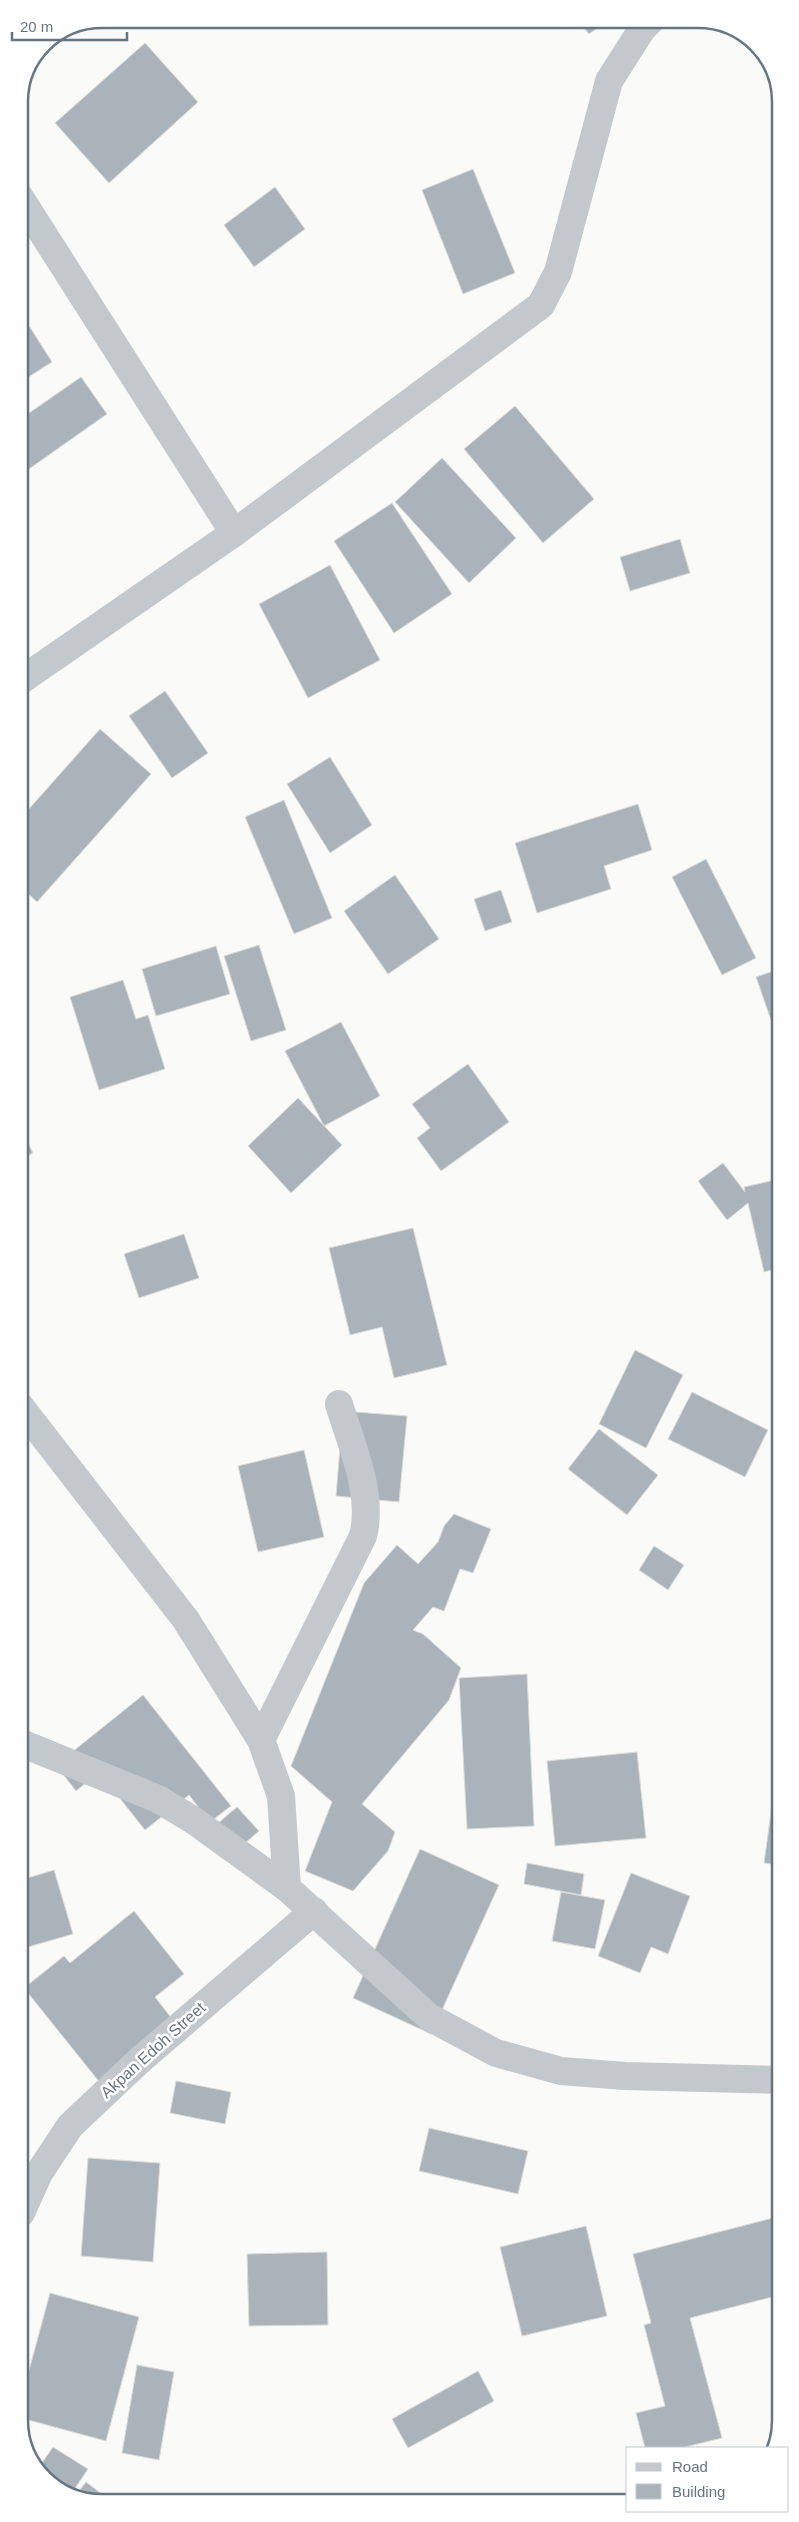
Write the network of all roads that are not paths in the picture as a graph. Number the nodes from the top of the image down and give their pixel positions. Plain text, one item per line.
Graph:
1 (643, 28) edge
2 (28, 210) edge
3 (234, 533) junction
4 (28, 675) edge
5 (339, 1404) dead end
6 (28, 1416) edge
7 (261, 1740) junction
8 (28, 1746) edge
9 (287, 1888) junction
10 (314, 1911) junction
11 (772, 2080) edge
12 (28, 2198) edge

1 - 3 street
2 - 3 street
3 - 4 street
5 - 7 street
6 - 7 street
7 - 9 street
8 - 9 street
9 - 10 street
10 - 11 street
10 - 12 street, Akpan Edoh Street

